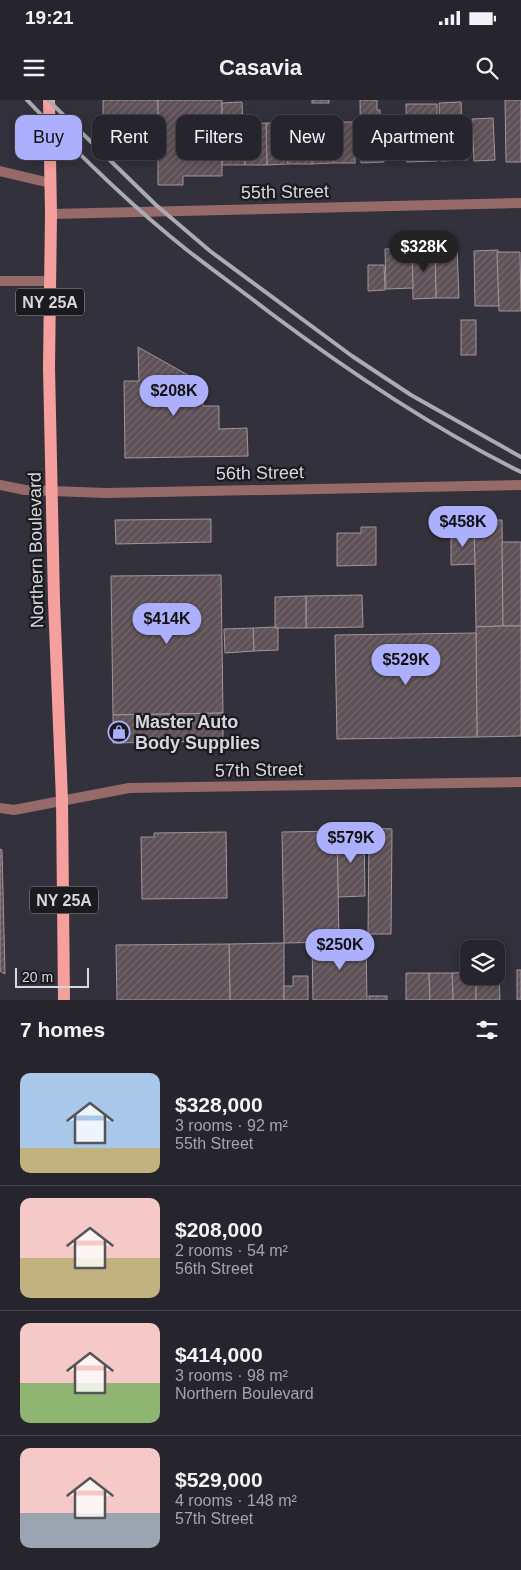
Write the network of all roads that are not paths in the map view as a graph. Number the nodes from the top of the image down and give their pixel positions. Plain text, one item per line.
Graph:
1 (49, 100) edge
2 (0, 171) edge
3 (50, 183) junction
4 (521, 203) edge
5 (50, 214) junction
6 (0, 281) edge
7 (50, 281) junction
8 (0, 485) edge
9 (521, 485) edge
10 (52, 492) junction
11 (521, 782) edge
12 (62, 800) junction
13 (0, 808) edge
14 (64, 1000) edge

1 - 3 main road, Northern Boulevard / NY 25A
2 - 3 street
3 - 5 main road, Northern Boulevard / NY 25A
4 - 5 street, 55th Street
5 - 7 main road, Northern Boulevard / NY 25A
6 - 7 street
7 - 10 main road, Northern Boulevard / NY 25A
8 - 10 street, 56th Street
9 - 10 street, 56th Street
10 - 12 main road, Northern Boulevard / NY 25A
11 - 12 street, 57th Street
12 - 13 street, 57th Street
12 - 14 main road, Northern Boulevard / NY 25A

